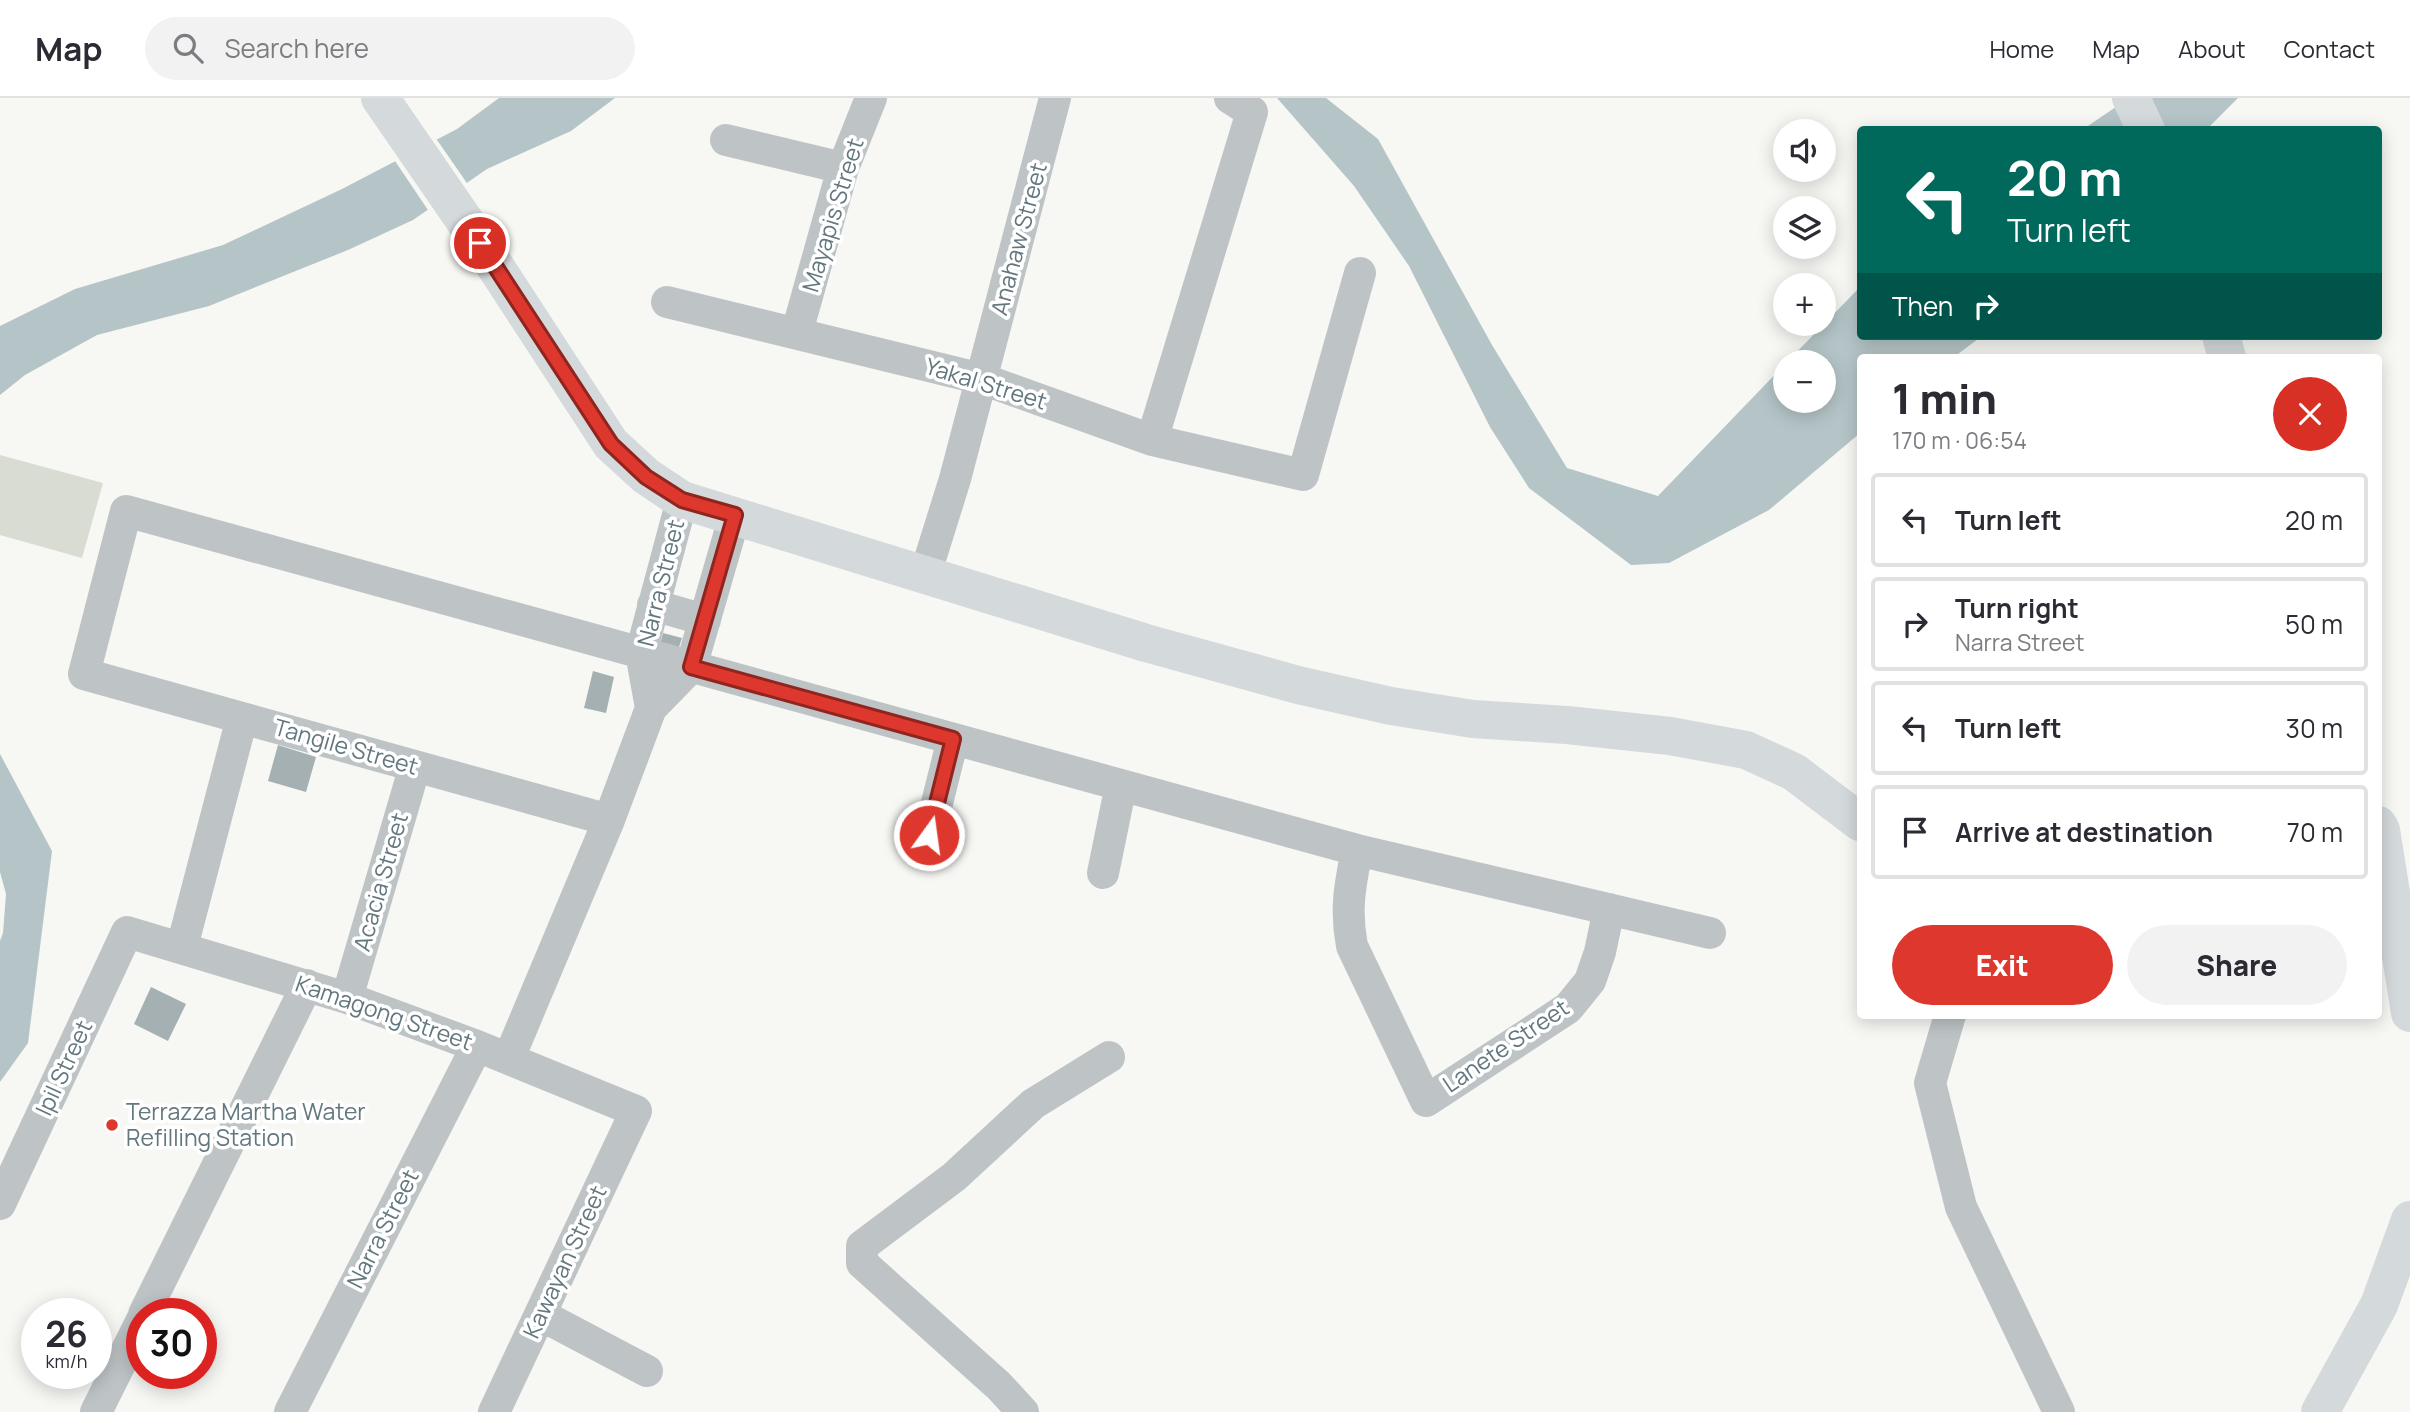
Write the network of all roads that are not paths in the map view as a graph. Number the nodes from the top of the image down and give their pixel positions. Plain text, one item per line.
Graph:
1 (380, 98) edge
2 (871, 98) edge
3 (1055, 98) edge
4 (1230, 98) edge
5 (2131, 98) edge
6 (2144, 126) edge
7 (726, 140) dead end
8 (843, 168) junction
9 (1360, 273) dead end
10 (667, 302) dead end
11 (797, 332) junction
12 (982, 379) junction
13 (1152, 440) junction
14 (682, 500) junction
15 (735, 515) junction
16 (925, 575) junction
17 (653, 605) junction
18 (705, 620) junction
19 (642, 653) junction
20 (691, 667) junction
21 (651, 708) junction
22 (242, 718) junction
23 (953, 739) junction
24 (415, 766) junction
25 (1121, 785) junction
26 (609, 820) junction
27 (1857, 820) edge
28 (2390, 826) edge
29 (929, 835) dead end
30 (1357, 850) junction
31 (1102, 873) dead end
32 (1609, 909) junction
33 (127, 932) joint
34 (1710, 933) dead end
35 (182, 947) junction
36 (307, 985) junction
37 (347, 998) junction
38 (2382, 1010) edge
39 (2410, 1013) edge
40 (1949, 1019) edge
41 (477, 1046) junction
42 (1109, 1057) dead end
43 (509, 1058) junction
44 (636, 1111) joint
45 (0, 1204) edge
46 (2410, 1220) edge
47 (152, 1298) edge
48 (541, 1315) junction
49 (126, 1352) edge
50 (647, 1371) dead end
51 (96, 1412) edge
52 (290, 1412) edge
53 (494, 1412) edge
54 (1023, 1412) edge
55 (2059, 1412) edge
56 (2320, 1412) edge

1 - 14 street
2 - 8 street, Mayapis Street
3 - 12 street, Anahaw Street
4 - 13 street
5 - 6 street
7 - 8 street
8 - 11 street, Mayapis Street
9 - 13 street, Yakal Street
10 - 11 street, Yakal Street
11 - 12 street, Yakal Street
12 - 13 street, Yakal Street
12 - 16 street, Anahaw Street
14 - 15 street
14 - 17 street, Narra Street
15 - 16 street
15 - 18 street, Narra Street
16 - 27 street
17 - 18 street
17 - 19 street, Narra Street
18 - 20 street, Narra Street
19 - 20 street
19 - 21 street, Narra Street
19 - 22 street, Tangile Street
20 - 21 street, Narra Street
20 - 23 street
21 - 26 street, Narra Street
22 - 24 street, Tangile Street
22 - 35 street
23 - 25 street
23 - 29 street
24 - 26 street, Tangile Street
24 - 37 street, Acacia Street
25 - 30 street
25 - 31 street
26 - 43 street, Narra Street
28 - 39 street
30 - 32 street
30 - 32 street, Lanete Street
32 - 34 street
33 - 35 street, Kamagong Street
33 - 45 street, Ipil Street
35 - 36 street, Kamagong Street
36 - 37 street, Kamagong Street
36 - 47 street
37 - 41 street, Kamagong Street
38 - 39 street
40 - 55 street
41 - 43 street, Kamagong Street
41 - 52 street, Narra Street
42 - 54 street
43 - 44 street, Kamagong Street
44 - 48 street, Kawayan Street
46 - 56 street
48 - 50 street
48 - 53 street, Kawayan Street
49 - 51 street

